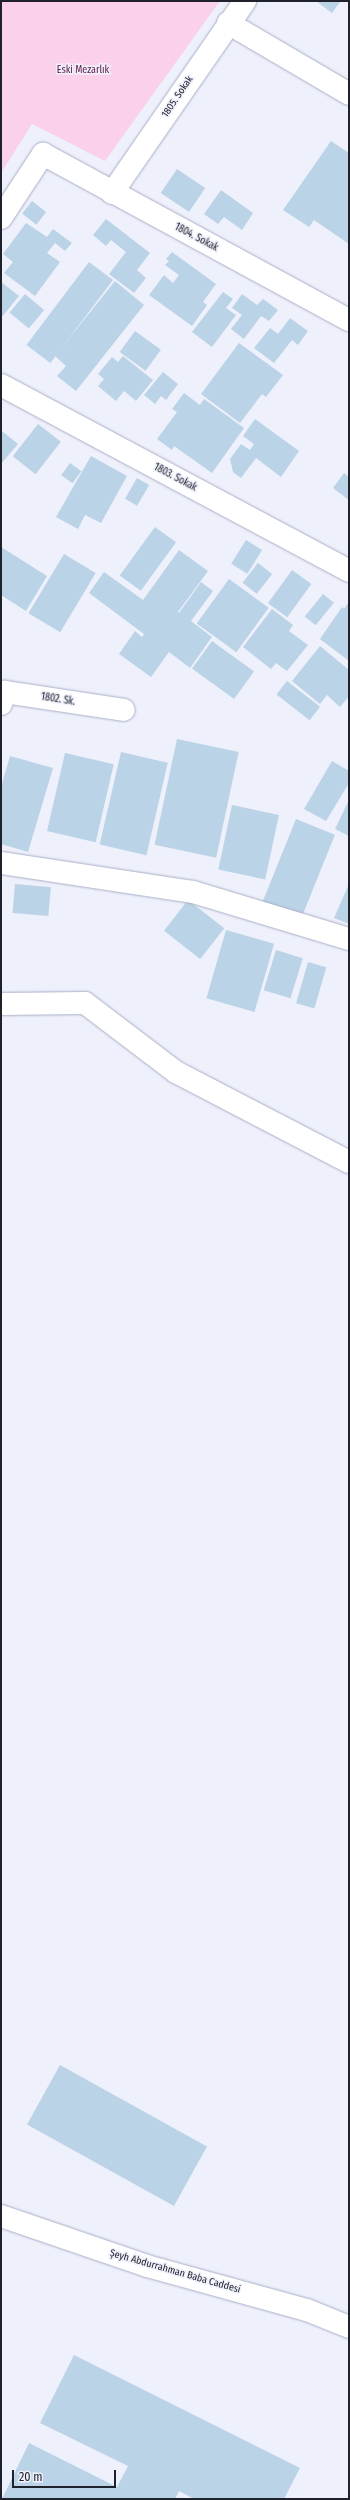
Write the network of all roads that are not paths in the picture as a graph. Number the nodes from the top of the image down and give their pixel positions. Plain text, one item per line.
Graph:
1 (245, 1) edge
2 (228, 23) junction
3 (349, 94) edge
4 (112, 193) junction
5 (1, 218) edge
6 (349, 320) edge
7 (1, 385) edge
8 (349, 571) edge
9 (1, 704) edge
10 (124, 710) dead end
11 (1, 862) edge
12 (349, 939) edge
13 (1, 1004) edge
14 (349, 1162) edge
15 (1, 2216) edge
16 (349, 2327) edge

1 - 2 street, 1805. Sokak
2 - 3 street
2 - 4 street, 1805. Sokak
4 - 5 street, 1804. Sokak
4 - 6 street, 1804. Sokak
7 - 8 street, 1803. Sokak
9 - 10 street, 1802. Sk.
11 - 12 street
13 - 14 street
15 - 16 street, Şeyh Abdurrahman Baba Caddesi

